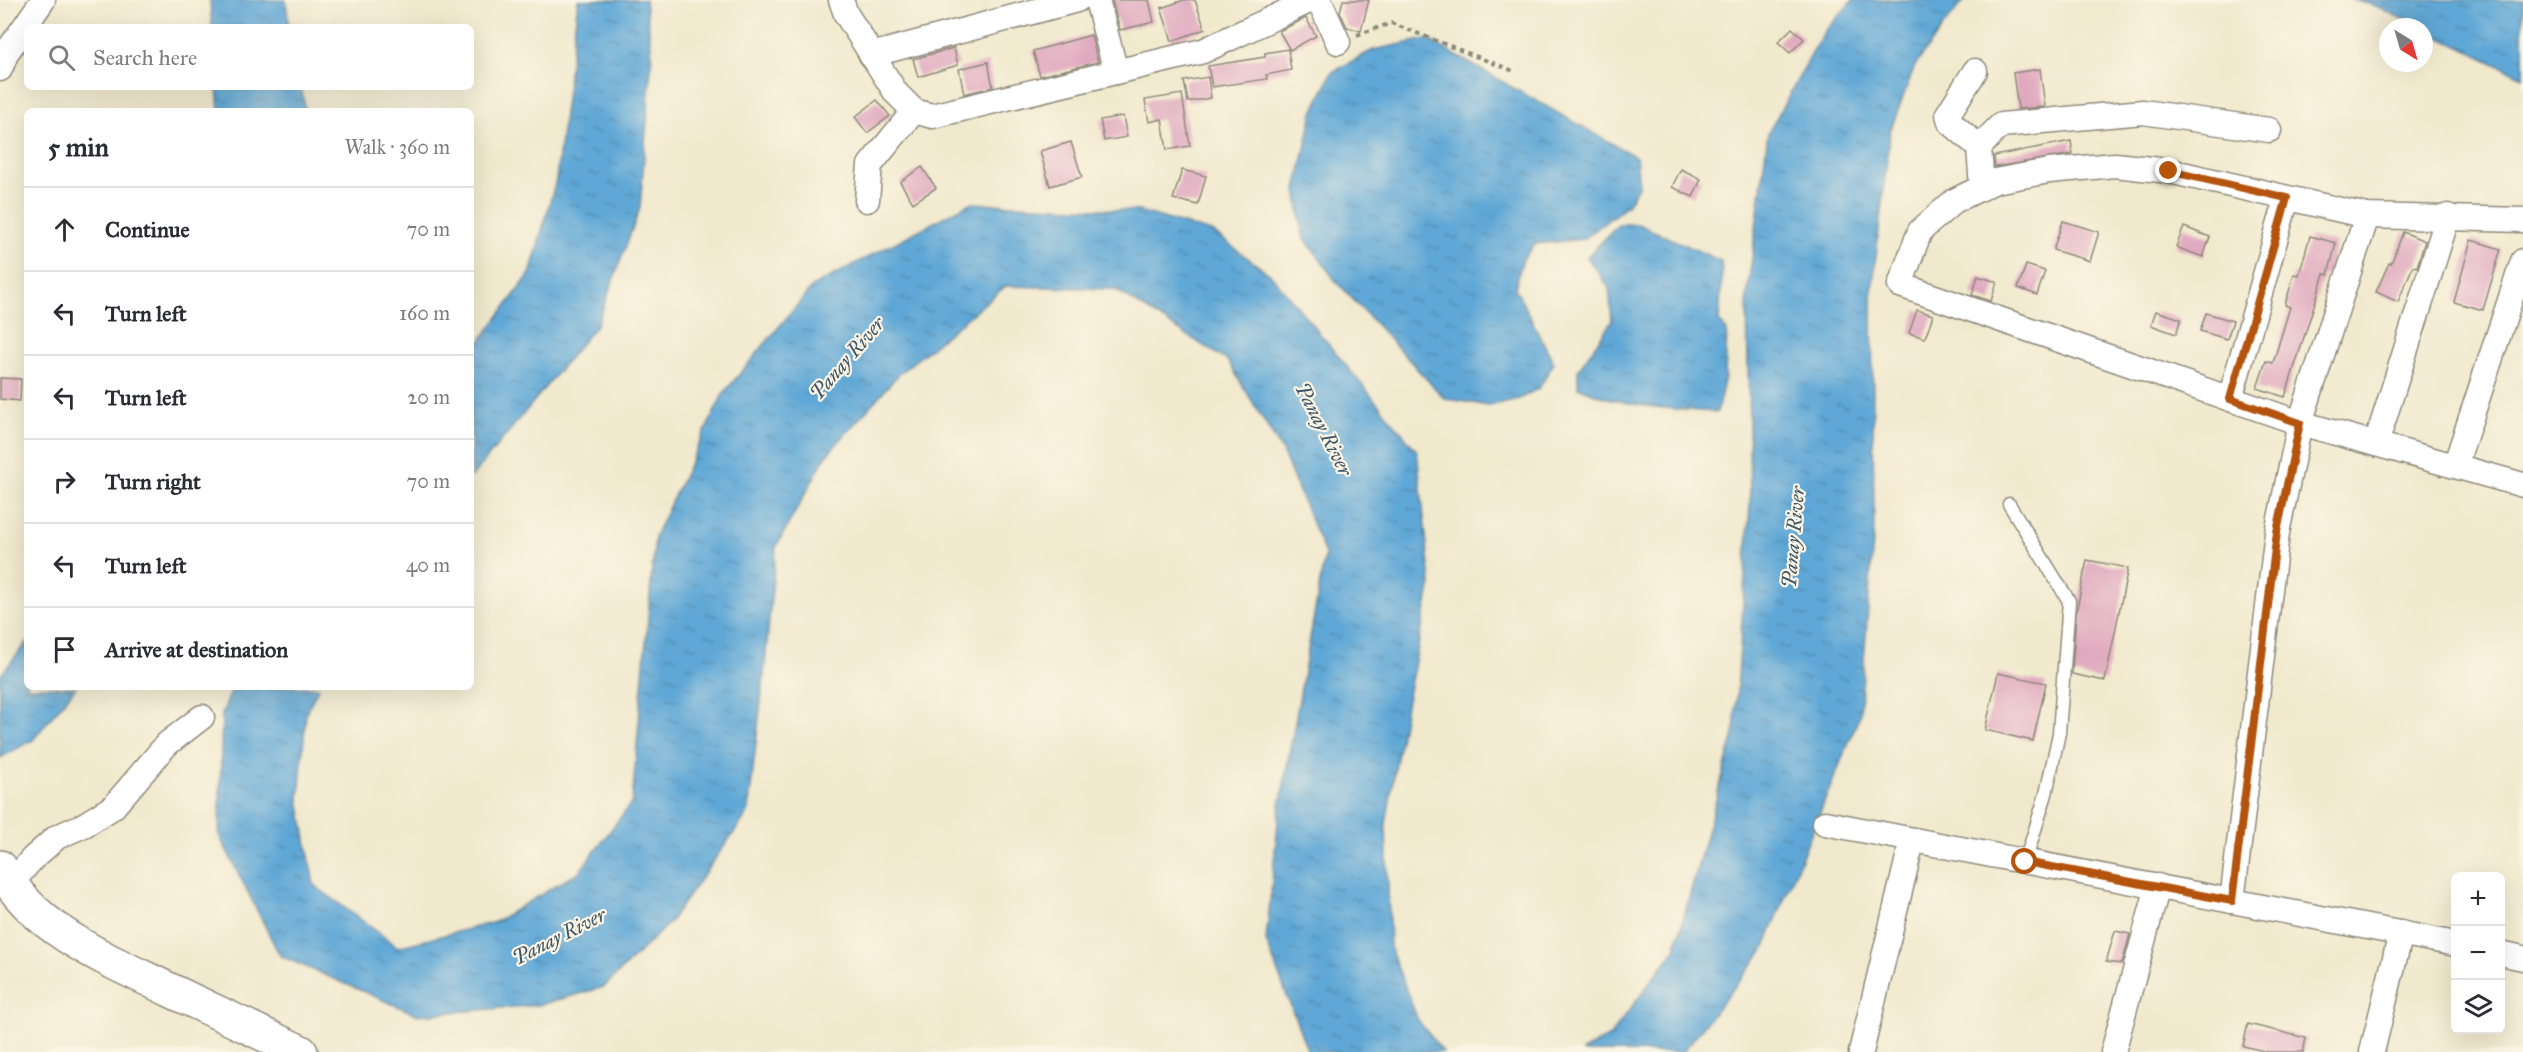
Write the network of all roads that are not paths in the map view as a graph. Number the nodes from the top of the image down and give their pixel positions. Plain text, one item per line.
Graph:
1 (42, 0) edge
2 (841, 0) edge
3 (1077, 0) edge
4 (1098, 0) edge
5 (1311, 0) edge
6 (1319, 0) edge
7 (26, 24) edge
8 (24, 27) edge
9 (1338, 42) road end
10 (871, 55) junction
11 (0, 69) edge
12 (1975, 71) dead end
13 (1116, 72) junction
14 (914, 111) junction
15 (2269, 130) dead end
16 (1979, 147) junction
17 (1982, 188) junction
18 (2287, 198) junction
19 (867, 200) dead end
20 (2367, 216) junction
21 (2448, 216) junction
22 (2523, 220) edge
23 (2523, 261) edge
24 (2230, 399) junction
25 (2300, 423) junction
26 (2376, 444) junction
27 (2455, 466) junction
28 (2523, 485) edge
29 (2008, 504) dead end
30 (201, 717) dead end
31 (1825, 823) dead end
32 (1912, 841) junction
33 (2025, 862) junction
34 (5, 876) edge
35 (2158, 886) junction
36 (2232, 901) junction
37 (2401, 933) junction
38 (2451, 943) edge
39 (2505, 954) edge
40 (2523, 958) edge
41 (301, 1052) edge
42 (1861, 1052) edge
43 (2113, 1052) edge
44 (2372, 1052) edge

1 - 7 street
2 - 10 street
3 - 10 street
4 - 13 street
5 - 13 street
6 - 9 street
8 - 11 street
10 - 14 street
12 - 16 street
13 - 14 street
14 - 19 street
15 - 16 street
16 - 17 street
17 - 18 street
17 - 24 street
18 - 20 street
18 - 24 street
20 - 21 street
20 - 25 street
21 - 22 street
21 - 26 street
23 - 27 street
24 - 25 street
25 - 26 street
25 - 36 street
26 - 27 street
27 - 28 street
29 - 33 lane
30 - 34 street
31 - 32 street
32 - 33 street
32 - 42 street
33 - 35 street
34 - 41 main road
35 - 36 street
35 - 43 street
36 - 37 street
37 - 38 street
37 - 44 street
39 - 40 street

